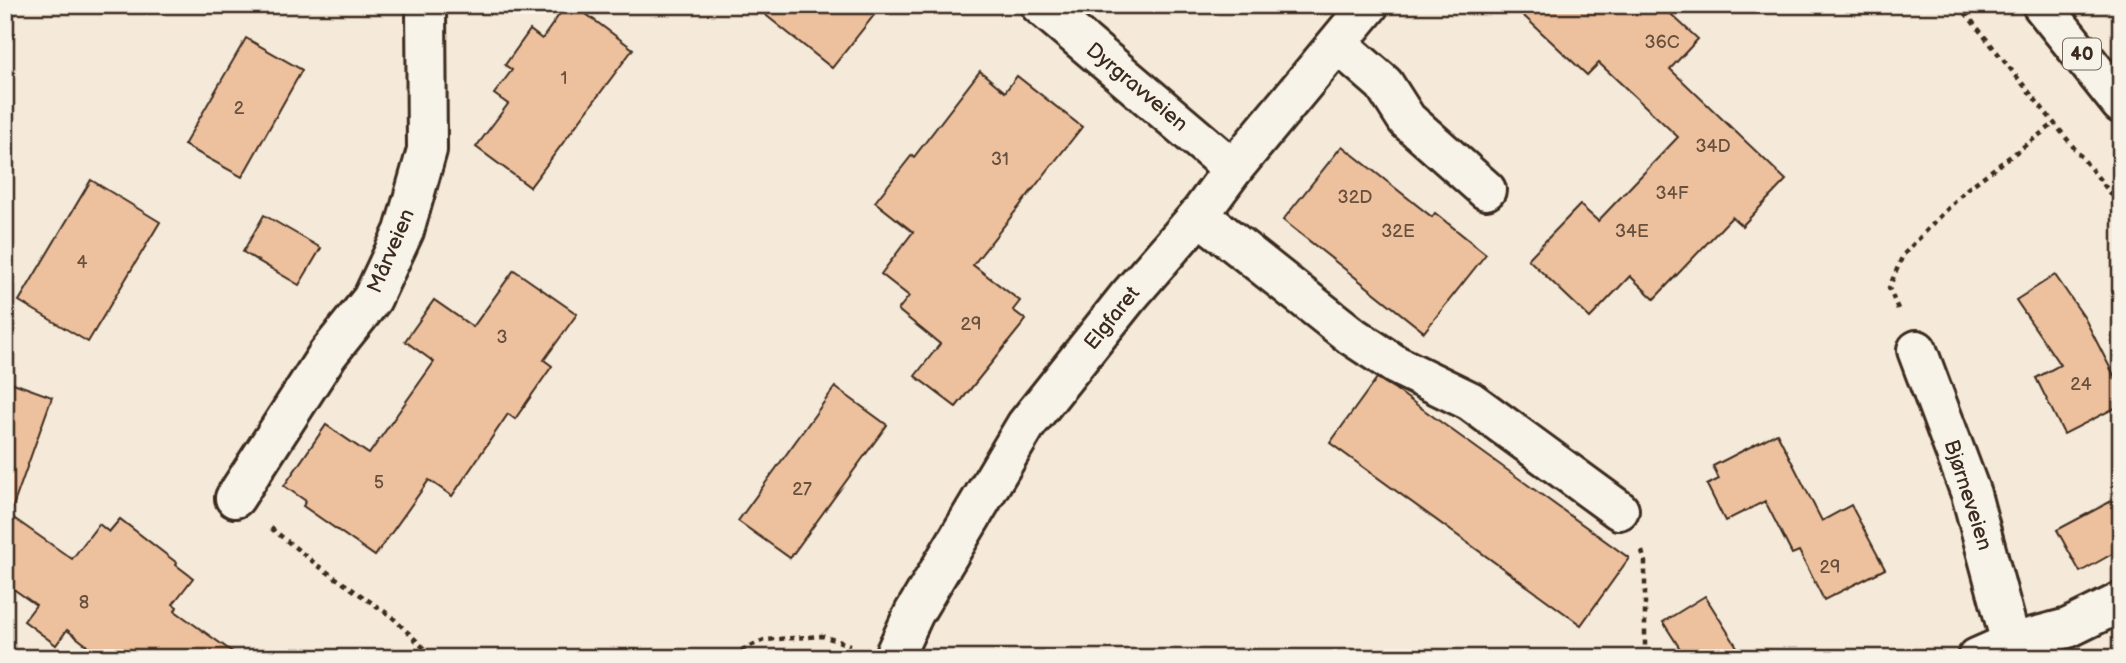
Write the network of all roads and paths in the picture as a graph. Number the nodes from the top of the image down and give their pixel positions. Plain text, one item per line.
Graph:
1 (426, 5) edge
2 (1040, 5) edge
3 (1369, 5) edge
4 (1959, 5) edge
5 (2042, 5) edge
6 (1338, 44) junction
7 (2121, 104) edge
8 (2055, 122) junction
9 (1233, 169) junction
10 (1486, 190) dead end
11 (2121, 206) edge
12 (1199, 215) junction
13 (1917, 350) joint
14 (235, 498) joint
15 (1619, 510) joint
16 (2121, 602) edge
17 (877, 653) edge
18 (2001, 653) edge
19 (434, 658) edge
20 (723, 658) edge
21 (1645, 658) edge

1 - 14 street, Mårveien
2 - 9 street, Dyrgravveien
3 - 6 street, Elgfaret
4 - 8 path
5 - 7 street, 40
6 - 9 street, Elgfaret
6 - 10 street
8 - 11 path
8 - 13 path
9 - 12 street, Elgfaret
12 - 15 street
12 - 17 street, Elgfaret
13 - 18 street, Bjørneveien
14 - 19 path
15 - 21 path
16 - 18 street
17 - 20 path

